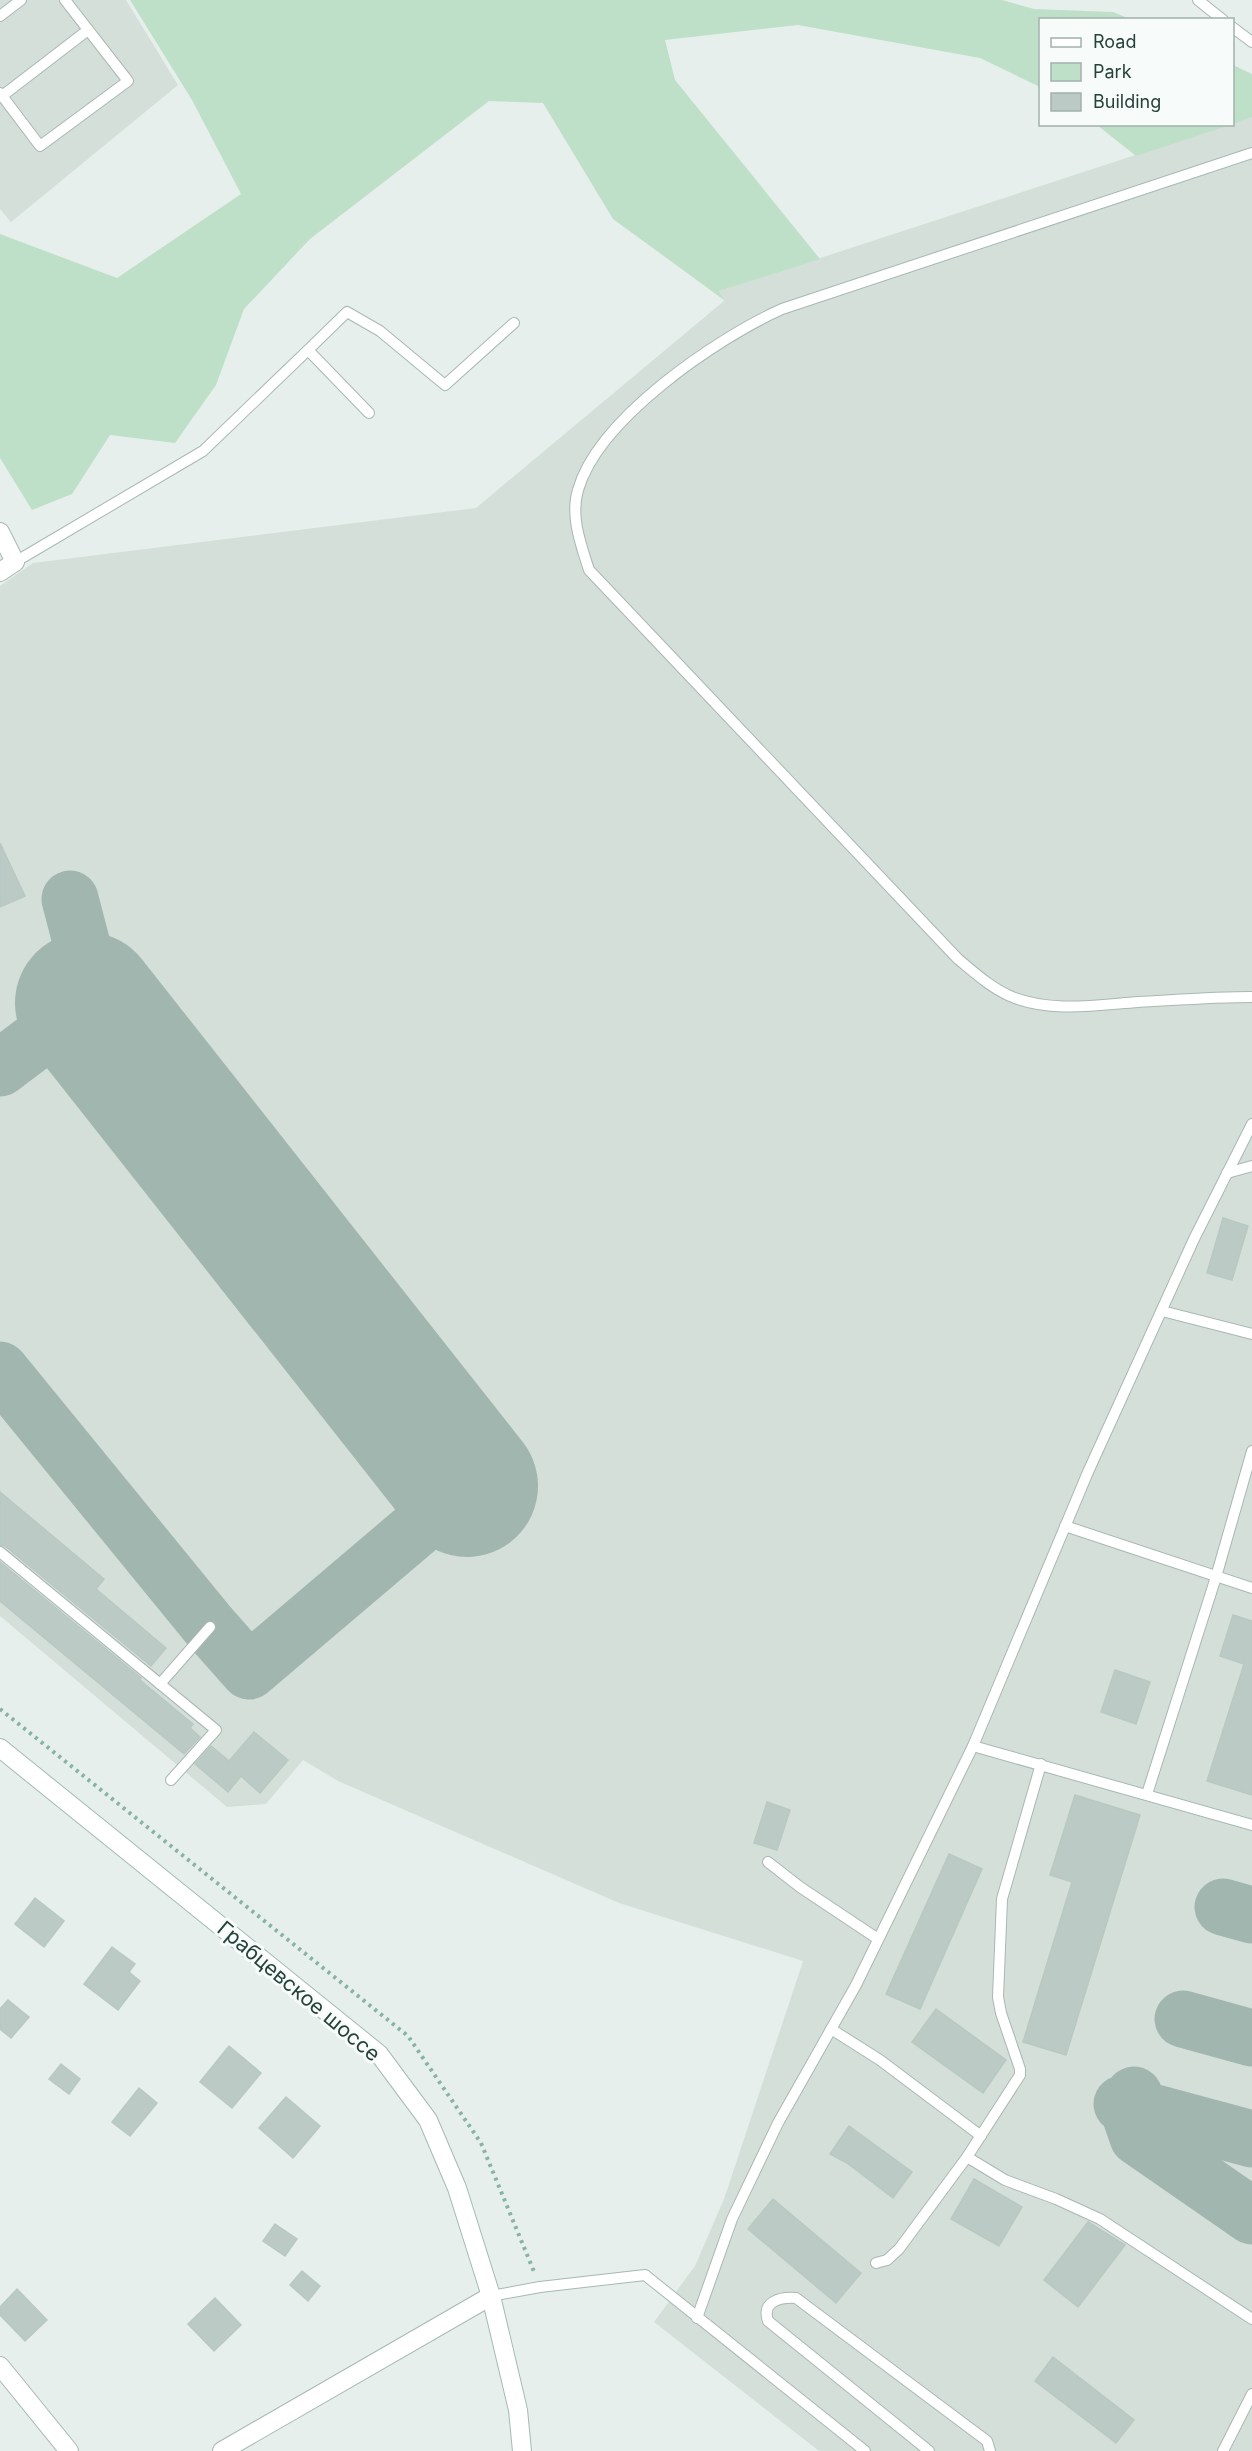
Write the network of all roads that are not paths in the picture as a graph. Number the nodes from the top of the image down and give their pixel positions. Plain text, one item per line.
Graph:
1 (21, 0) edge
2 (65, 0) edge
3 (1198, 0) edge
4 (0, 16) edge
5 (1220, 18) edge
6 (1234, 28) edge
7 (88, 30) junction
8 (1252, 42) edge
9 (1, 95) edge
10 (1252, 153) edge
11 (514, 323) dead end
12 (308, 350) junction
13 (369, 413) dead end
14 (0, 532) edge
15 (8, 567) edge
16 (1252, 997) edge
17 (1252, 1124) edge
18 (1252, 1166) edge
19 (1227, 1173) junction
20 (1162, 1311) junction
21 (1252, 1334) edge
22 (1252, 1451) edge
23 (1065, 1526) junction
24 (0, 1552) edge
25 (1216, 1577) junction
26 (1252, 1588) edge
27 (210, 1627) dead end
28 (160, 1684) junction
29 (973, 1746) junction
30 (0, 1748) edge
31 (1041, 1764) junction
32 (171, 1780) dead end
33 (1147, 1794) junction
34 (1252, 1825) edge
35 (768, 1862) dead end
36 (878, 1939) junction
37 (831, 2029) junction
38 (981, 2136) junction
39 (967, 2157) junction
40 (876, 2263) dead end
41 (491, 2296) junction
42 (697, 2318) junction
43 (1252, 2319) edge
44 (0, 2366) edge
45 (1252, 2394) edge
46 (69, 2451) edge
47 (222, 2451) edge
48 (522, 2451) edge
49 (865, 2451) edge
50 (929, 2451) edge
51 (990, 2451) edge
52 (1223, 2451) edge

1 - 4 lane
2 - 7 lane
3 - 5 lane
6 - 8 lane
7 - 9 lane
7 - 9 lane
10 - 16 lane
11 - 12 lane
12 - 13 lane
12 - 15 lane
14 - 15 street
17 - 19 lane
18 - 19 lane
19 - 20 lane
20 - 21 lane
20 - 23 lane
22 - 25 lane
23 - 25 lane
23 - 29 lane
24 - 28 lane
25 - 26 lane
25 - 33 lane
27 - 28 lane
28 - 32 lane
29 - 31 lane
29 - 36 lane
30 - 41 street, Грабцевское шоссе
31 - 33 lane
31 - 38 lane
33 - 34 lane
35 - 36 lane
36 - 37 lane
37 - 38 lane
37 - 42 lane
38 - 39 lane
39 - 40 lane
39 - 43 lane
41 - 42 lane
41 - 47 street
41 - 48 street, Грабцевское шоссе
42 - 49 lane
44 - 46 street
45 - 52 lane
50 - 51 lane

